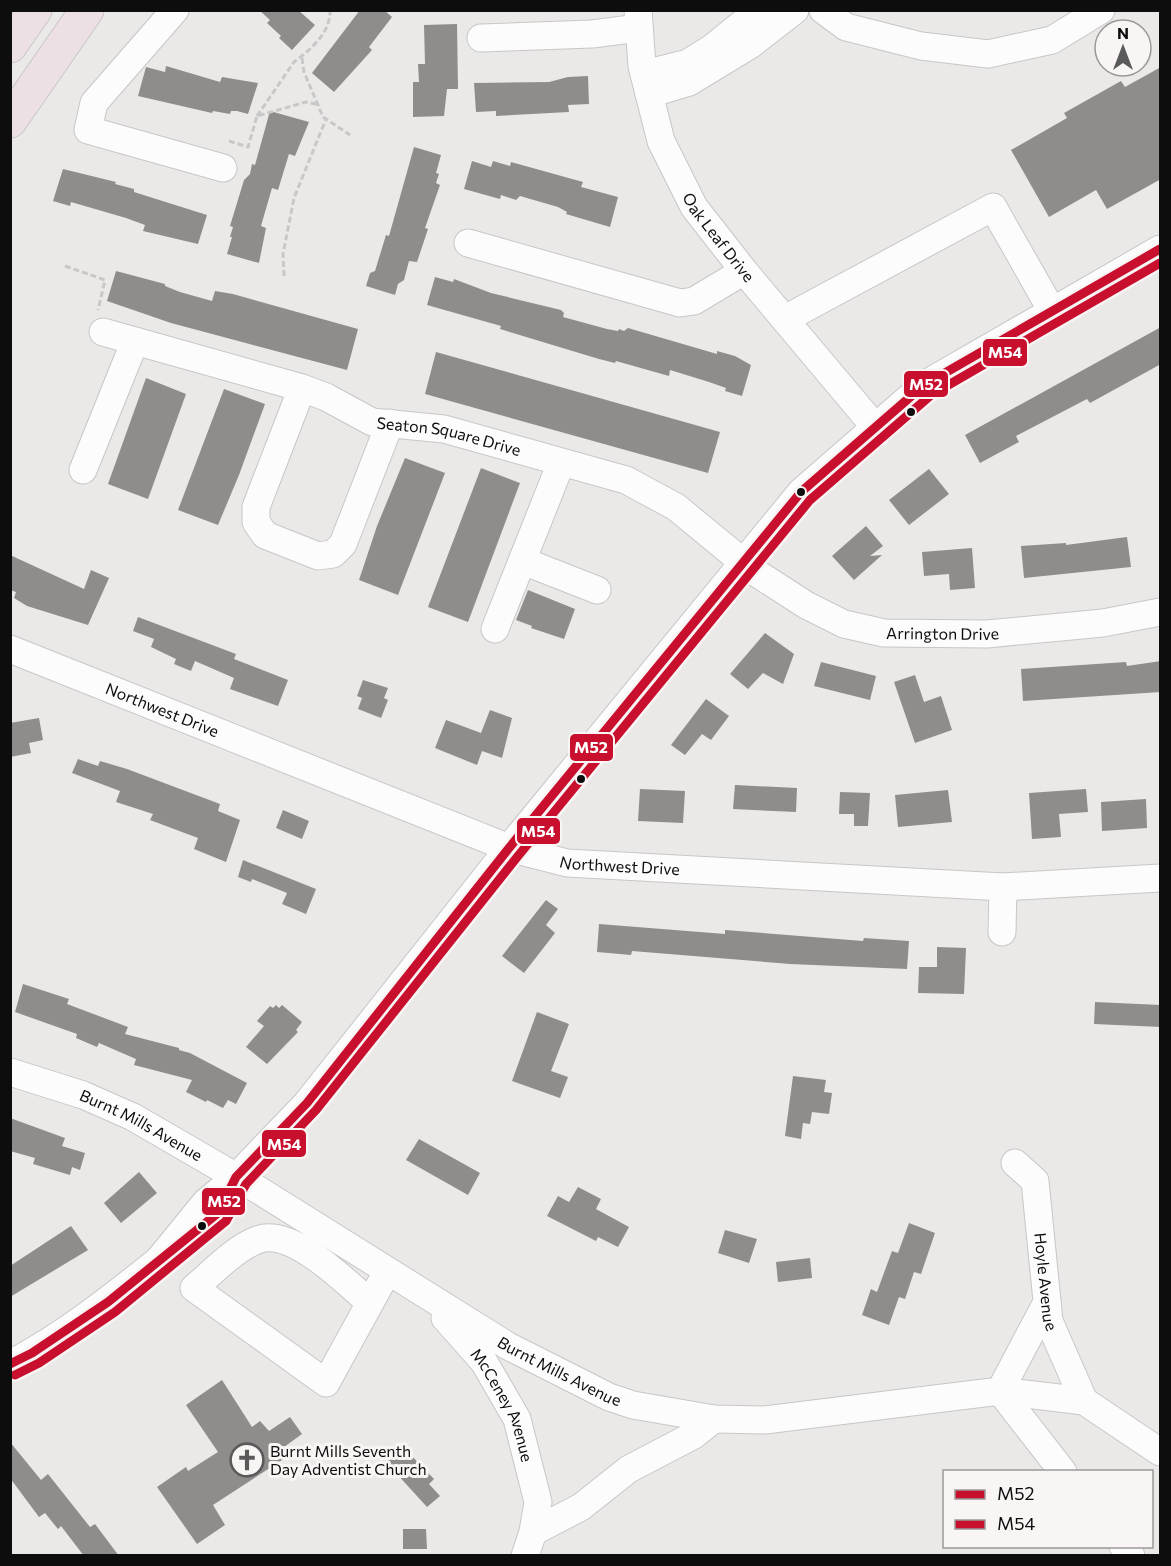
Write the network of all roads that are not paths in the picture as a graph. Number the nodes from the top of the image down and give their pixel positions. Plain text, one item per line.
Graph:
1 (35, 10) edge
2 (87, 10) edge
3 (175, 10) edge
4 (759, 10) edge
5 (795, 10) edge
6 (1101, 10) edge
7 (823, 11) edge
8 (638, 19) edge
9 (482, 38) dead end
10 (10, 46) edge
11 (646, 84) junction
12 (10, 121) edge
13 (224, 168) dead end
14 (468, 243) dead end
15 (1161, 249) edge
16 (744, 271) junction
17 (1052, 311) junction
18 (785, 319) junction
19 (100, 324) road end
20 (135, 341) junction
21 (302, 388) junction
22 (390, 423) junction
23 (875, 427) junction
24 (561, 463) junction
25 (82, 470) dead end
26 (523, 561) junction
27 (741, 563) junction
28 (597, 590) dead end
29 (1161, 612) edge
30 (495, 629) dead end
31 (16, 658) edge
32 (509, 848) junction
33 (1161, 878) edge
34 (1004, 887) junction
35 (1002, 932) dead end
36 (10, 1072) edge
37 (1015, 1163) dead end
38 (236, 1177) junction
39 (387, 1272) junction
40 (426, 1297) junction
41 (1047, 1302) junction
42 (370, 1303) junction
43 (10, 1364) edge
44 (1000, 1391) junction
45 (1084, 1401) junction
46 (714, 1419) junction
47 (1161, 1452) edge
48 (1061, 1470) edge
49 (529, 1544) edge

1 - 10 highway
2 - 12 highway
3 - 13 street
4 - 11 street
5 - 11 street
6 - 7 street
8 - 9 street
8 - 11 street, Oak Leaf Drive
11 - 16 street, Oak Leaf Drive
14 - 16 street
15 - 17 street
16 - 18 street, Oak Leaf Drive
17 - 18 street
17 - 23 street
18 - 23 street, Oak Leaf Drive
19 - 20 street, Seaton Square Drive
20 - 21 street, Seaton Square Drive
20 - 25 street
21 - 22 street, Seaton Square Drive
21 - 22 street
22 - 24 street, Seaton Square Drive
23 - 27 street
24 - 26 street
24 - 27 street, Seaton Square Drive
26 - 28 street
26 - 30 street
27 - 29 street, Arrington Drive
27 - 32 street
31 - 32 street, Northwest Drive
32 - 34 street, Northwest Drive
32 - 38 street
33 - 34 street, Northwest Drive
34 - 35 street
36 - 38 street, Burnt Mills Avenue
37 - 41 street, Hoyle Avenue
38 - 39 street, Burnt Mills Avenue
38 - 43 street
39 - 40 street, Burnt Mills Avenue
39 - 42 street
40 - 46 street, Burnt Mills Avenue
40 - 49 street, McCeney Avenue
41 - 44 street
41 - 45 street, Hoyle Avenue
42 - 42 street
44 - 45 street, Burnt Mills Avenue
44 - 46 street, Burnt Mills Avenue
44 - 48 street
45 - 47 street, Burnt Mills Avenue
46 - 49 street, McCeney Avenue

